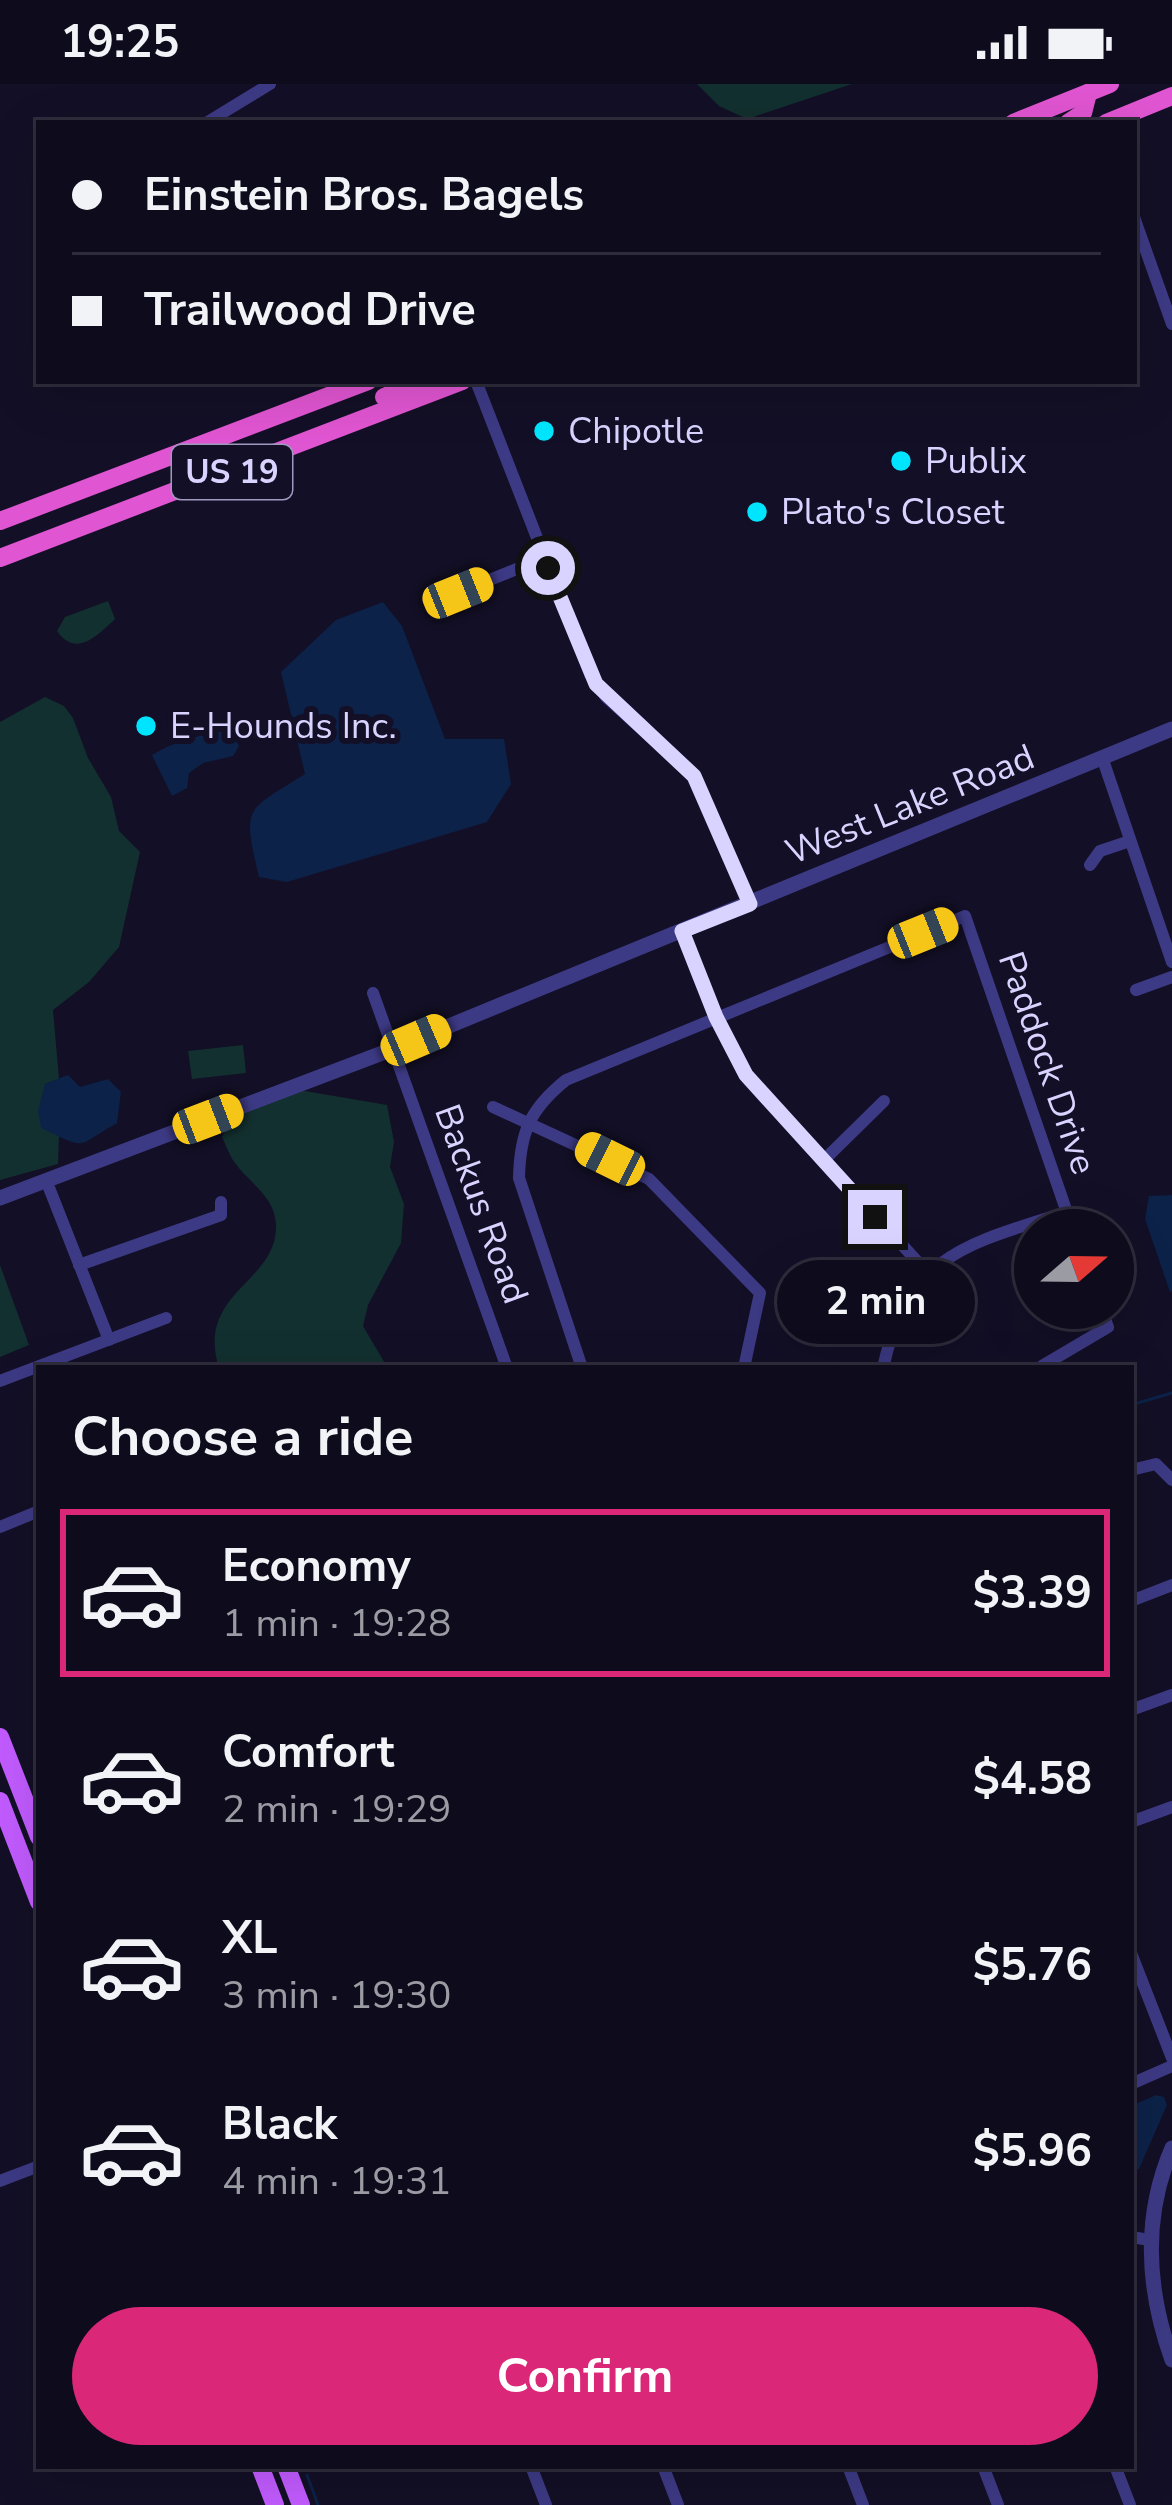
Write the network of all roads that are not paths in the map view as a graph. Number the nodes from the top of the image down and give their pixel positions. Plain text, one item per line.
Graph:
1 (1110, 84) edge
2 (266, 87) edge
3 (1088, 93) junction
4 (1172, 96) edge
5 (211, 120) edge
6 (1020, 120) edge
7 (1072, 120) edge
8 (1113, 120) edge
9 (1137, 226) edge
10 (1172, 324) edge
11 (360, 384) edge
12 (415, 384) edge
13 (453, 384) edge
14 (477, 384) edge
15 (372, 415) junction
16 (0, 521) edge
17 (0, 558) edge
18 (544, 558) junction
19 (458, 593) dead end
20 (1172, 728) edge
21 (1103, 760) junction
22 (1130, 841) junction
23 (1090, 865) dead end
24 (750, 904) junction
25 (682, 931) junction
26 (1172, 962) edge
27 (1172, 977) edge
28 (1136, 990) dead end
29 (373, 993) dead end
30 (716, 1017) junction
31 (394, 1049) junction
32 (884, 1101) dead end
33 (493, 1107) dead end
34 (530, 1121) junction
35 (823, 1161) junction
36 (46, 1180) junction
37 (0, 1198) edge
38 (221, 1202) dead end
39 (1066, 1209) edge
40 (1014, 1229) edge
41 (80, 1265) junction
42 (927, 1272) junction
43 (166, 1318) dead end
44 (1105, 1329) edge
45 (109, 1340) junction
46 (43, 1365) edge
47 (506, 1365) edge
48 (581, 1365) edge
49 (745, 1365) edge
50 (884, 1365) edge
51 (1044, 1365) edge
52 (36, 1367) edge
53 (0, 1381) edge
54 (1134, 1469) edge
55 (1172, 1480) edge
56 (36, 1512) edge
57 (0, 1527) edge
58 (1172, 1585) edge
59 (1134, 1600) edge
60 (1172, 1695) edge
61 (1134, 1709) edge
62 (0, 1737) edge
63 (0, 1801) edge
64 (1172, 1807) edge
65 (1134, 1821) edge
66 (36, 1829) edge
67 (36, 1889) edge
68 (1134, 1961) edge
69 (1172, 2062) edge
70 (1134, 2082) edge
71 (1172, 2148) edge
72 (36, 2167) edge
73 (0, 2181) edge
74 (1134, 2237) edge
75 (1150, 2240) junction
76 (1165, 2317) edge
77 (1172, 2360) edge
78 (261, 2469) edge
79 (287, 2469) edge
80 (532, 2469) edge
81 (664, 2469) edge
82 (849, 2469) edge
83 (984, 2469) edge
84 (1116, 2469) edge
85 (275, 2505) edge
86 (301, 2505) edge
87 (546, 2505) edge
88 (678, 2505) edge
89 (863, 2505) edge
90 (998, 2505) edge
91 (1130, 2505) edge

1 - 3 highway
2 - 5 street
3 - 6 highway
3 - 7 highway
4 - 8 highway
9 - 10 street
11 - 16 highway, US 19
12 - 15 highway
13 - 15 highway, US 19
14 - 18 street
15 - 17 highway, US 19
18 - 19 street
18 - 24 street
20 - 21 street, West Lake Road
21 - 22 street
21 - 24 street, West Lake Road
22 - 23 street
22 - 26 street
24 - 25 street, West Lake Road
25 - 30 street
25 - 31 street, West Lake Road
27 - 28 street
29 - 31 street, Backus Road
30 - 34 street
30 - 35 street
30 - 39 street, Paddock Drive
31 - 36 street, West Lake Road
31 - 47 street, Backus Road
32 - 35 street
33 - 34 street
34 - 48 street
34 - 49 street
35 - 42 street
36 - 37 street, West Lake Road
36 - 41 street
38 - 41 street
40 - 42 street
41 - 45 street
42 - 50 street
43 - 45 street
44 - 51 street
45 - 46 street
52 - 53 street
54 - 55 street
56 - 57 street
58 - 59 street
60 - 61 street
62 - 66 main road
63 - 67 main road
64 - 65 street
68 - 69 street
69 - 70 street
71 - 75 street
72 - 73 street
74 - 75 street
75 - 76 street
76 - 77 street
78 - 85 main road
79 - 86 main road
80 - 87 street
81 - 88 street
82 - 89 street
83 - 90 street
84 - 91 street

